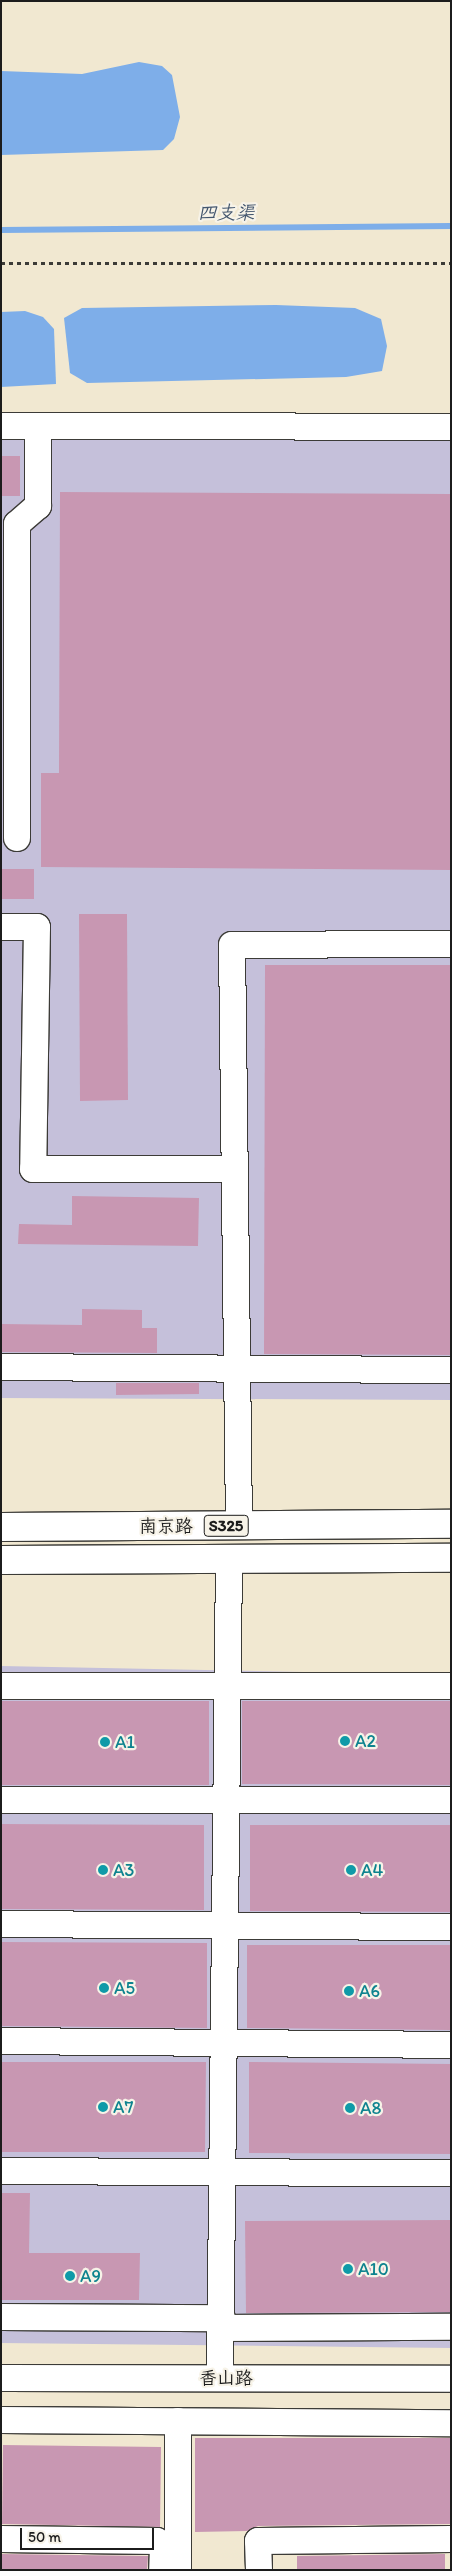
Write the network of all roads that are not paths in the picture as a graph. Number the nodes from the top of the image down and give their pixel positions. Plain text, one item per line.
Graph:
1 (1, 426) edge
2 (38, 426) junction
3 (451, 427) edge
4 (9, 726) edge
5 (17, 838) dead end
6 (1, 927) edge
7 (451, 944) edge
8 (234, 1169) junction
9 (1, 1367) edge
10 (237, 1369) junction
11 (451, 1370) edge
12 (451, 1524) edge
13 (239, 1526) junction
14 (1, 1527) edge
15 (451, 1558) edge
16 (229, 1559) junction
17 (1, 1560) edge
18 (1, 1686) edge
19 (227, 1686) junction
20 (451, 1686) edge
21 (1, 1800) edge
22 (226, 1800) junction
23 (451, 1800) edge
24 (1, 1924) edge
25 (225, 1926) junction
26 (451, 1927) edge
27 (1, 2041) edge
28 (224, 2043) junction
29 (451, 2045) edge
30 (1, 2171) edge
31 (223, 2171) junction
32 (451, 2173) edge
33 (1, 2317) edge
34 (222, 2323) junction
35 (451, 2327) edge
36 (1, 2378) edge
37 (220, 2378) junction
38 (451, 2379) edge
39 (1, 2420) edge
40 (178, 2421) junction
41 (451, 2423) edge
42 (1, 2540) edge
43 (451, 2540) edge
44 (162, 2570) edge
45 (178, 2570) edge
46 (258, 2570) edge

1 - 2 street
2 - 3 street
2 - 4 street
4 - 5 street
6 - 8 street
7 - 8 street
8 - 10 street
9 - 10 street
10 - 11 street
10 - 13 street
12 - 13 main road, 南京路 / S325
13 - 14 main road, 南京路 / S325
15 - 16 main road, 南京路 / S325
16 - 17 main road, 南京路 / S325
16 - 19 street
18 - 19 street
19 - 20 street
19 - 22 street
21 - 22 street
22 - 23 street
22 - 25 street
24 - 25 street
25 - 26 street
25 - 28 street
27 - 28 street
28 - 29 street
28 - 31 street
30 - 31 street
31 - 32 street
31 - 34 street
33 - 34 street
34 - 35 street
34 - 37 street
36 - 37 street, 香山路
37 - 38 street, 香山路
39 - 40 street
40 - 41 street
40 - 45 street
42 - 44 street
43 - 46 street

